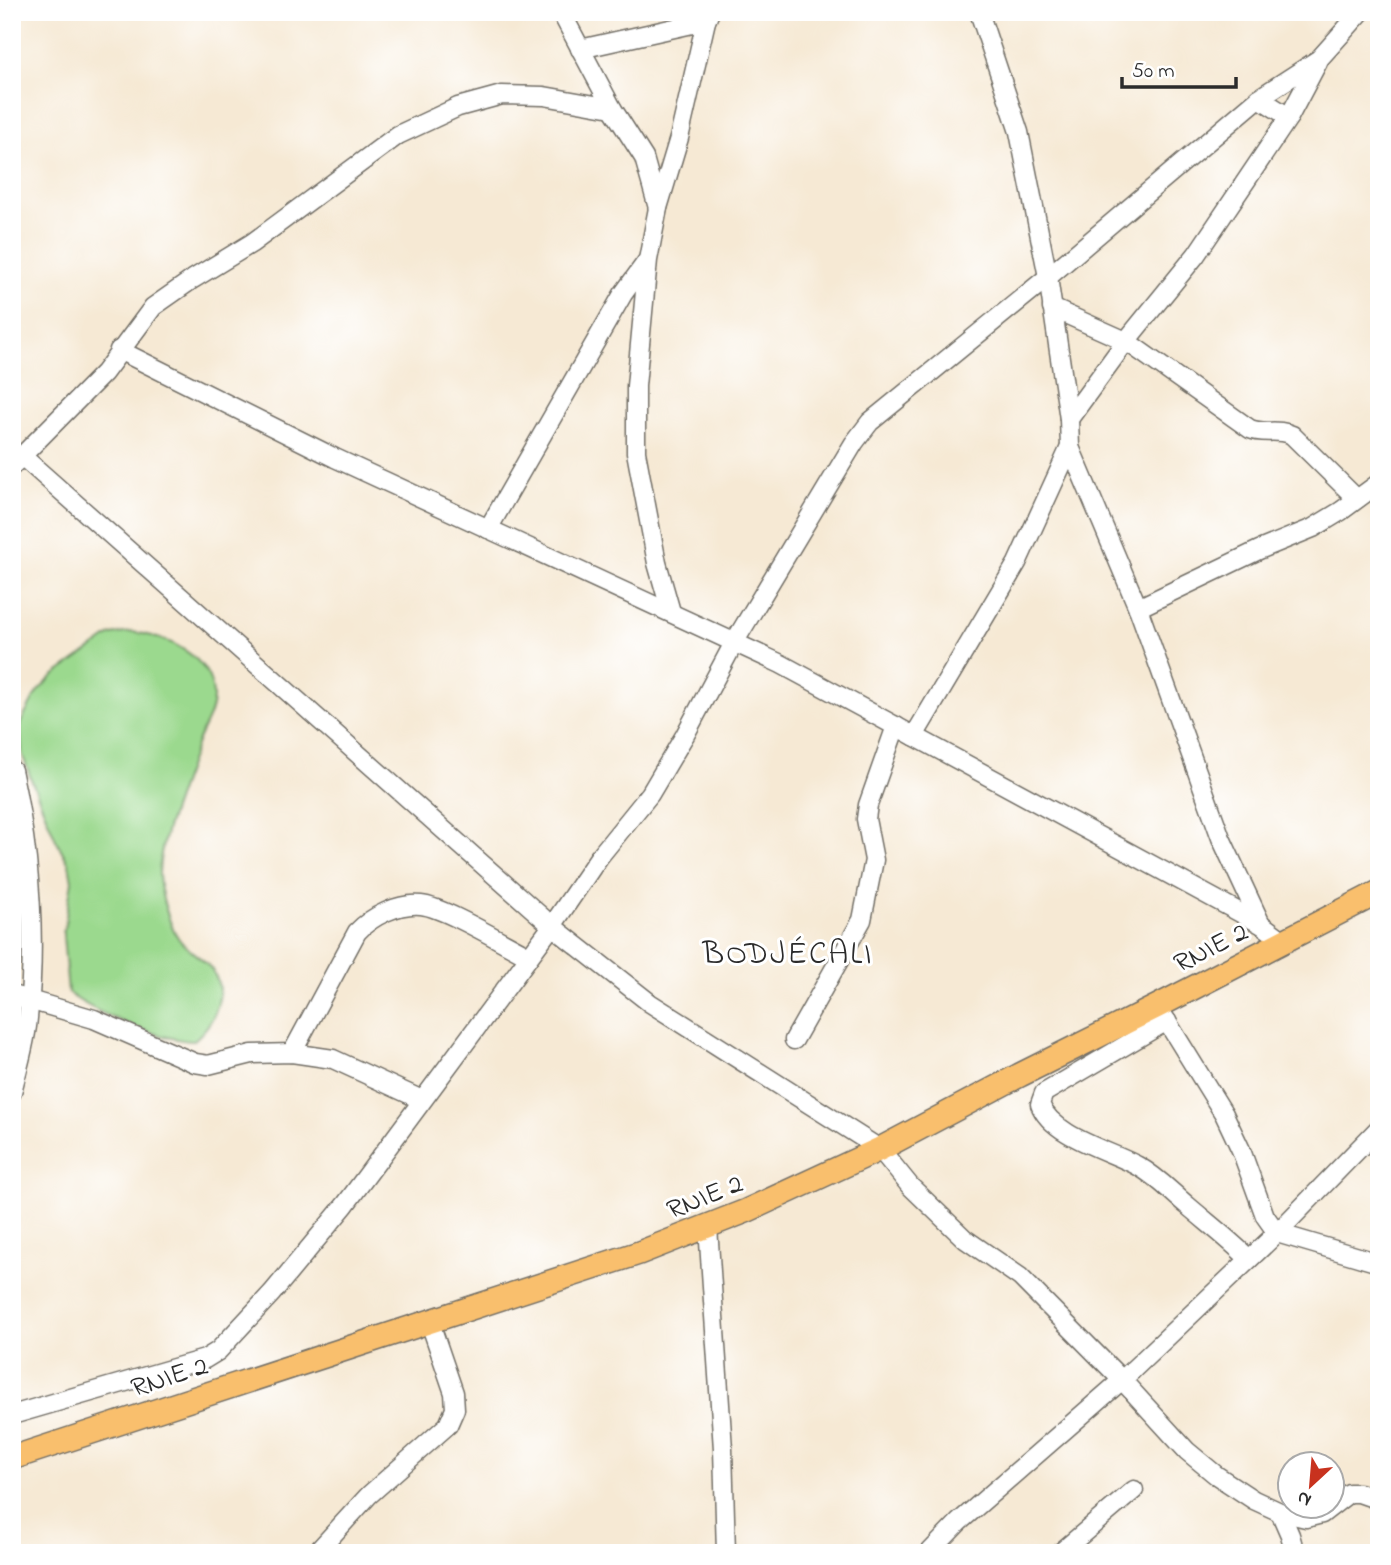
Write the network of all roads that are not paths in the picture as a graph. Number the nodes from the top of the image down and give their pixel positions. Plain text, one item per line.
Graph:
1 (561, 12) edge
2 (979, 12) edge
3 (1362, 12) edge
4 (708, 17) edge
5 (580, 49) junction
6 (1320, 59) junction
7 (1259, 98) junction
8 (611, 108) junction
9 (1289, 117) junction
10 (658, 208) junction
11 (648, 260) junction
12 (1048, 277) junction
13 (1052, 308) junction
14 (1126, 341) junction
15 (119, 350) junction
16 (1069, 419) junction
17 (1070, 447) junction
18 (18, 462) edge
19 (1379, 483) edge
20 (1357, 499) junction
21 (488, 529) junction
22 (1138, 608) junction
23 (671, 612) junction
24 (735, 641) junction
25 (896, 726) junction
26 (914, 736) junction
27 (12, 770) edge
28 (1379, 891) edge
29 (1261, 924) junction
30 (552, 926) junction
31 (1284, 941) junction
32 (528, 957) junction
33 (21, 997) edge
34 (1162, 1014) junction
35 (794, 1040) dead end
36 (292, 1053) junction
37 (12, 1092) edge
38 (422, 1100) junction
39 (1379, 1128) edge
40 (880, 1149) junction
41 (708, 1227) junction
42 (1277, 1233) junction
43 (1250, 1259) junction
44 (1379, 1263) edge
45 (429, 1320) junction
46 (1122, 1380) junction
47 (12, 1415) edge
48 (12, 1458) edge
49 (1134, 1490) dead end
50 (1346, 1495) edge
51 (1379, 1500) edge
52 (1276, 1510) edge
53 (1283, 1520) edge
54 (316, 1553) edge
55 (726, 1553) edge
56 (929, 1553) edge
57 (1060, 1553) edge
58 (1295, 1553) edge

1 - 5 street
2 - 12 street
3 - 6 street
4 - 5 street
4 - 10 street
5 - 8 street
6 - 7 street
6 - 9 street
7 - 9 street
7 - 12 street
8 - 10 street
8 - 15 street
9 - 14 street
10 - 11 street
11 - 21 street
11 - 23 street
12 - 13 street
12 - 24 street
13 - 14 street
13 - 16 street
14 - 16 street
14 - 20 street
15 - 18 street
15 - 21 street
16 - 17 street
17 - 22 street
17 - 26 street
18 - 30 street
19 - 20 street
20 - 22 street
21 - 23 street
22 - 29 street
23 - 24 street
24 - 25 street
24 - 30 street
25 - 26 street
25 - 35 street
26 - 29 street
27 - 33 street
28 - 31 main road, RNIE 2 / RNIE 2
29 - 31 street
30 - 32 street
30 - 40 street
31 - 34 main road, RNIE 2 / RNIE 2
32 - 36 street
32 - 38 street
33 - 36 street
33 - 37 street
34 - 40 main road, RNIE 2 / RNIE 2
34 - 42 street
34 - 43 street
36 - 38 street
38 - 47 street
39 - 42 street
40 - 41 main road, RNIE 2 / RNIE 2
40 - 46 street
41 - 45 main road, RNIE 2 / RNIE 2
41 - 55 street
42 - 43 street
42 - 44 street
43 - 46 street
45 - 48 main road, RNIE 2 / RNIE 2
45 - 54 street
46 - 52 street
46 - 56 street
49 - 57 street
50 - 51 street
53 - 58 street

